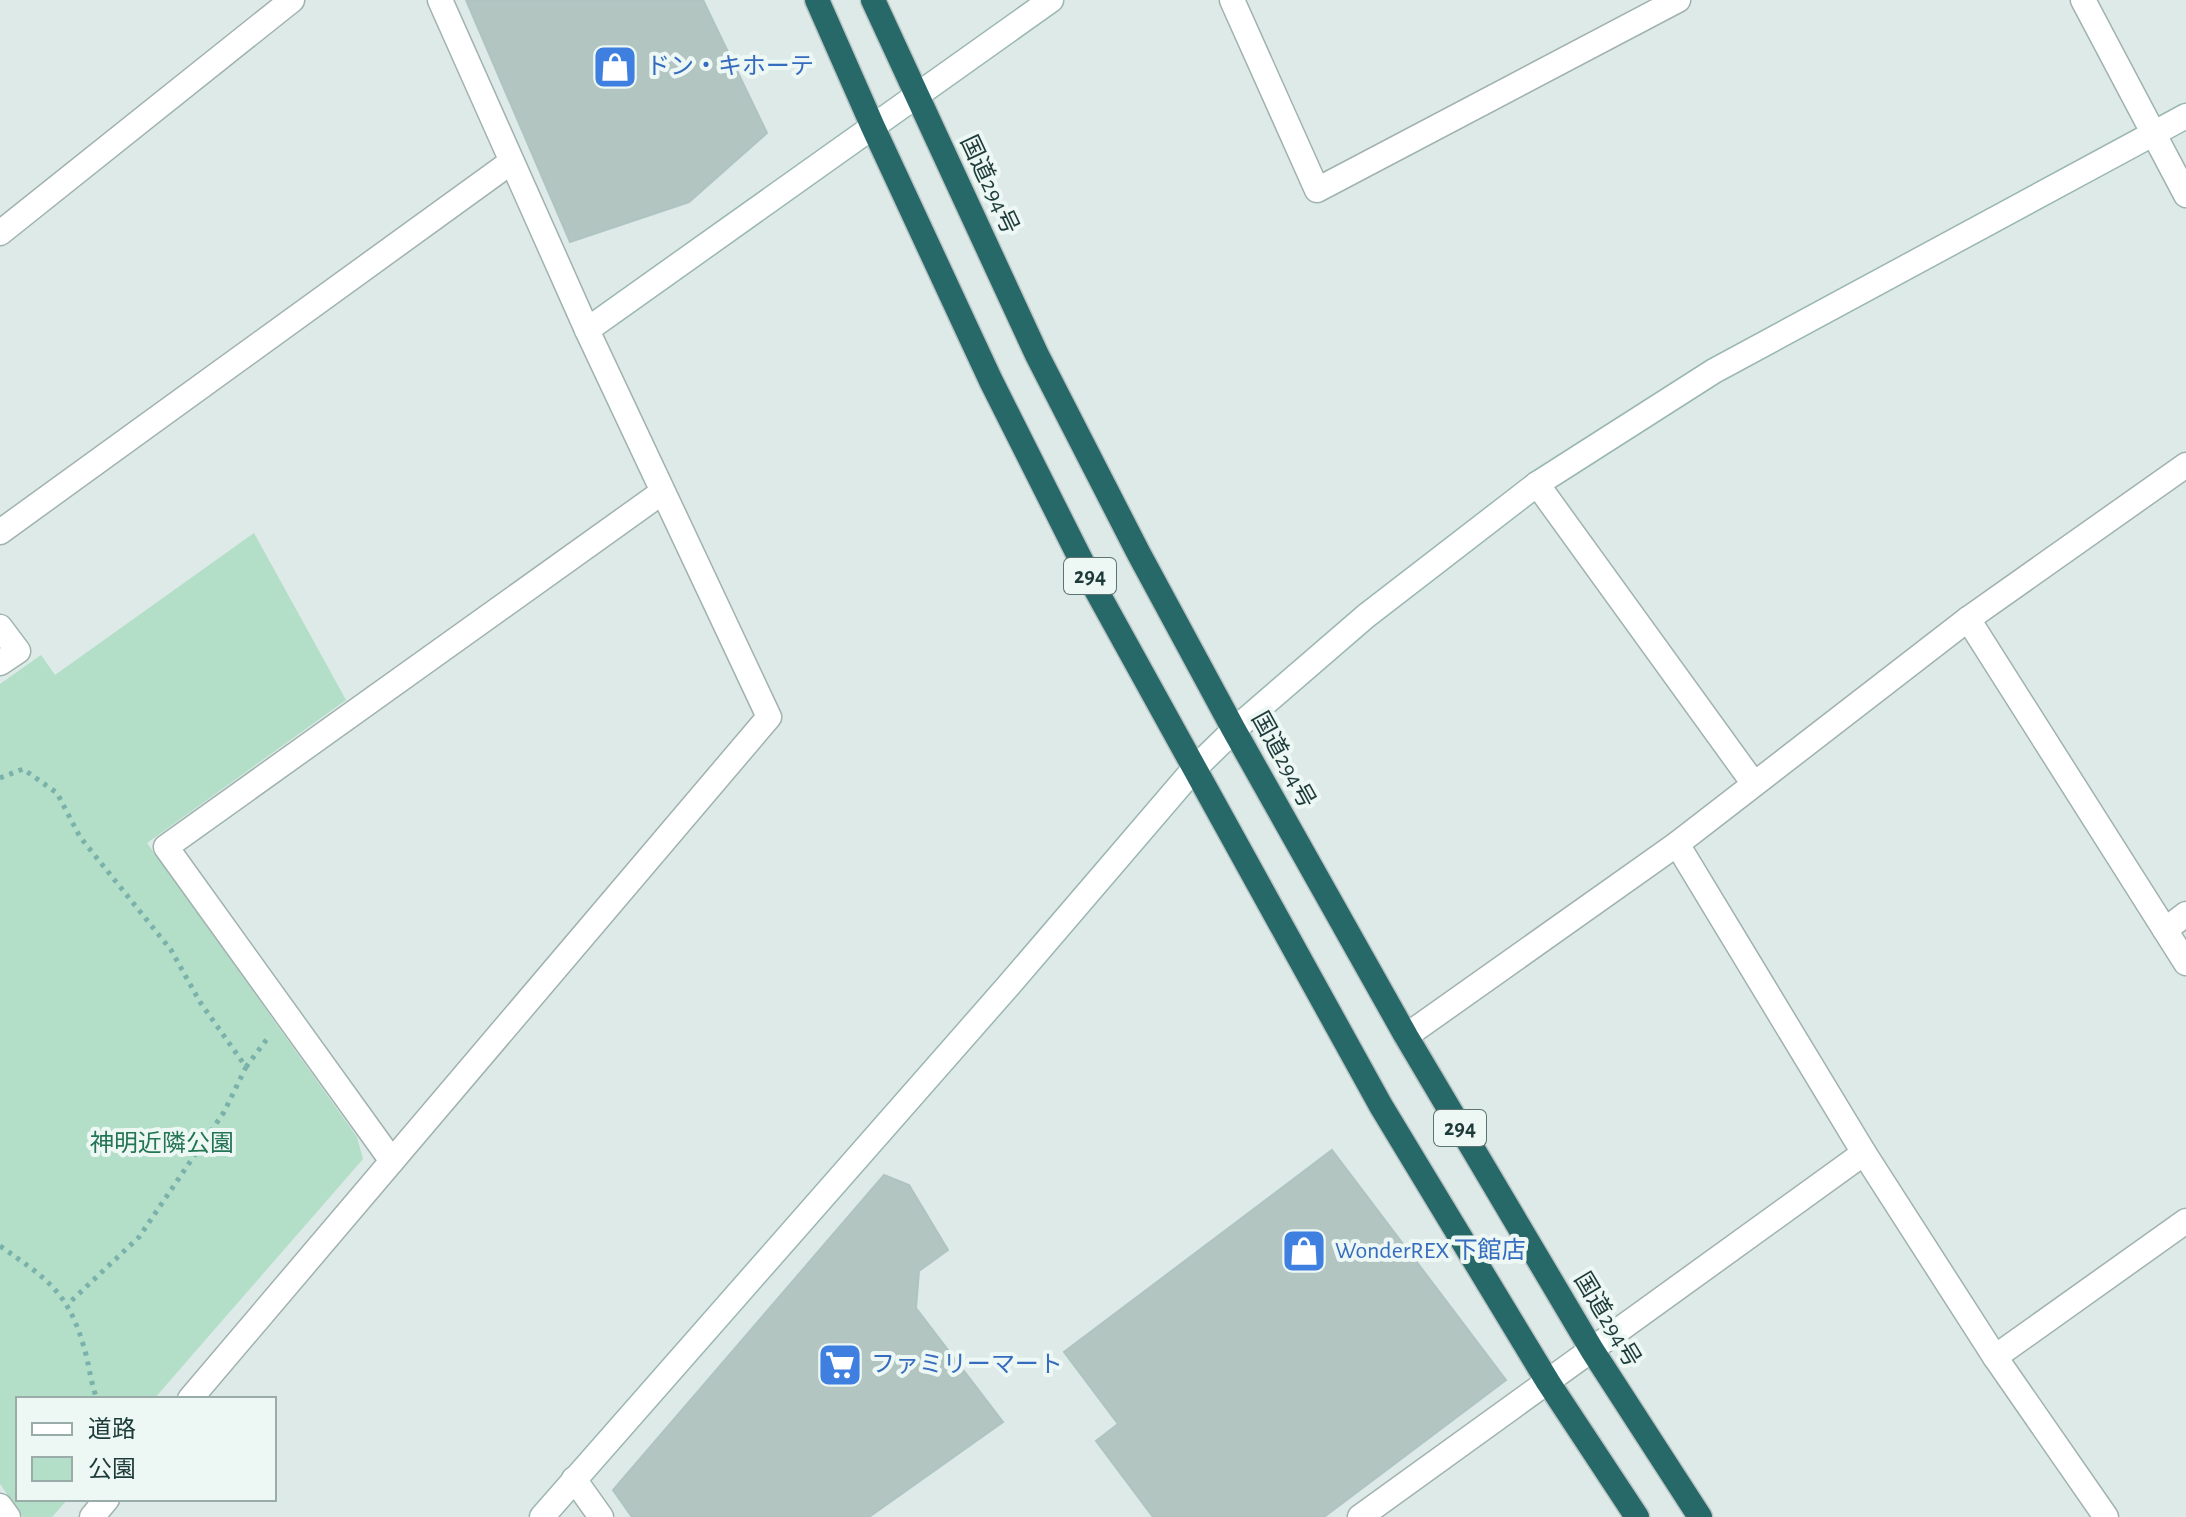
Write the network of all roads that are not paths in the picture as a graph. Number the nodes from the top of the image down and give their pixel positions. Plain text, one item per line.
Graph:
1 (292, 0) edge
2 (440, 0) edge
3 (817, 0) edge
4 (873, 0) edge
5 (1051, 0) edge
6 (1232, 0) edge
7 (1678, 0) edge
8 (2083, 0) edge
9 (917, 97) junction
10 (2186, 116) edge
11 (873, 127) junction
12 (2153, 132) junction
13 (511, 162) junction
14 (2186, 195) edge
15 (0, 233) edge
16 (587, 330) junction
17 (2186, 465) edge
18 (1537, 484) junction
19 (661, 493) junction
20 (0, 532) edge
21 (1968, 619) junction
22 (0, 627) edge
23 (0, 663) edge
24 (1234, 730) junction
25 (1194, 769) junction
26 (1754, 784) junction
27 (1677, 844) junction
28 (2186, 914) edge
29 (2165, 930) junction
30 (2186, 963) edge
31 (1406, 1036) junction
32 (1864, 1153) junction
33 (392, 1161) junction
34 (2186, 1221) edge
35 (1592, 1350) junction
36 (1995, 1357) junction
37 (1548, 1382) junction
38 (192, 1397) edge
39 (574, 1479) junction
40 (105, 1501) edge
41 (0, 1506) edge
42 (8, 1517) edge
43 (92, 1517) edge
44 (542, 1517) edge
45 (601, 1517) edge
46 (1360, 1517) edge
47 (1637, 1517) edge
48 (1700, 1517) edge
49 (2106, 1517) edge

1 - 15 street
2 - 13 street
3 - 11 highway, 294
4 - 9 highway, 国道294号 / 294
5 - 9 street
6 - 7 street
8 - 12 street
9 - 11 street
9 - 24 highway, 国道294号 / 294
10 - 12 street
11 - 16 street
11 - 25 highway, 294
12 - 14 street
12 - 18 street
13 - 16 street
13 - 20 street
16 - 19 street
17 - 21 street
18 - 24 street
18 - 26 street
19 - 33 street
19 - 33 street
21 - 26 street
21 - 29 street
22 - 23 street
24 - 25 street
24 - 31 highway, 国道294号 / 294
25 - 37 highway, 294
25 - 39 street
26 - 27 street
27 - 31 street
27 - 32 street
28 - 29 street
29 - 30 street
31 - 35 highway, 国道294号 / 294
32 - 35 street
32 - 36 street
33 - 38 street
34 - 36 street
35 - 37 street
35 - 48 highway, 国道294号 / 294
36 - 49 street
37 - 46 street
37 - 47 highway, 294
39 - 44 street
39 - 45 street
40 - 43 street
41 - 42 street

